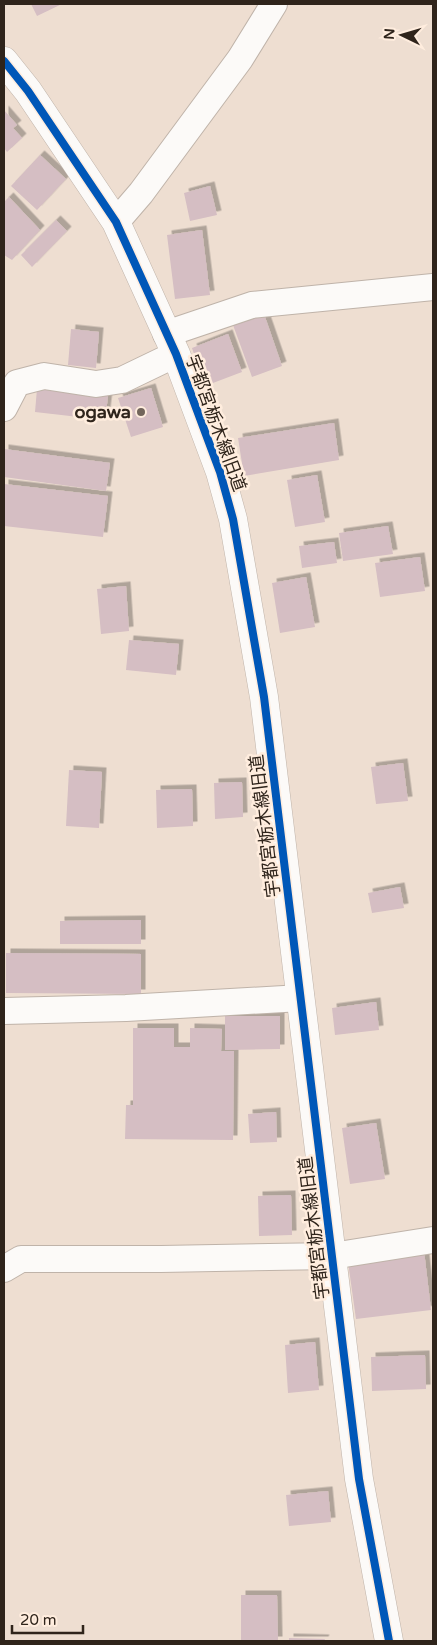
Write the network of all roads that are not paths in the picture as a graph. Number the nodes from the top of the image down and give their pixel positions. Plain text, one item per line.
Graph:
1 (274, 4) edge
2 (4, 61) edge
3 (116, 222) junction
4 (433, 286) edge
5 (171, 344) junction
6 (4, 408) edge
7 (301, 998) junction
8 (4, 1011) edge
9 (433, 1240) edge
10 (332, 1256) junction
11 (4, 1269) edge
12 (389, 1641) edge

1 - 3 street
2 - 3 street, 宇都宮栃木線旧道
3 - 5 street, 宇都宮栃木線旧道
4 - 5 street
5 - 6 street
5 - 7 street, 宇都宮栃木線旧道
7 - 8 street
7 - 10 street, 宇都宮栃木線旧道
9 - 10 street
10 - 11 street
10 - 12 street, 宇都宮栃木線旧道

